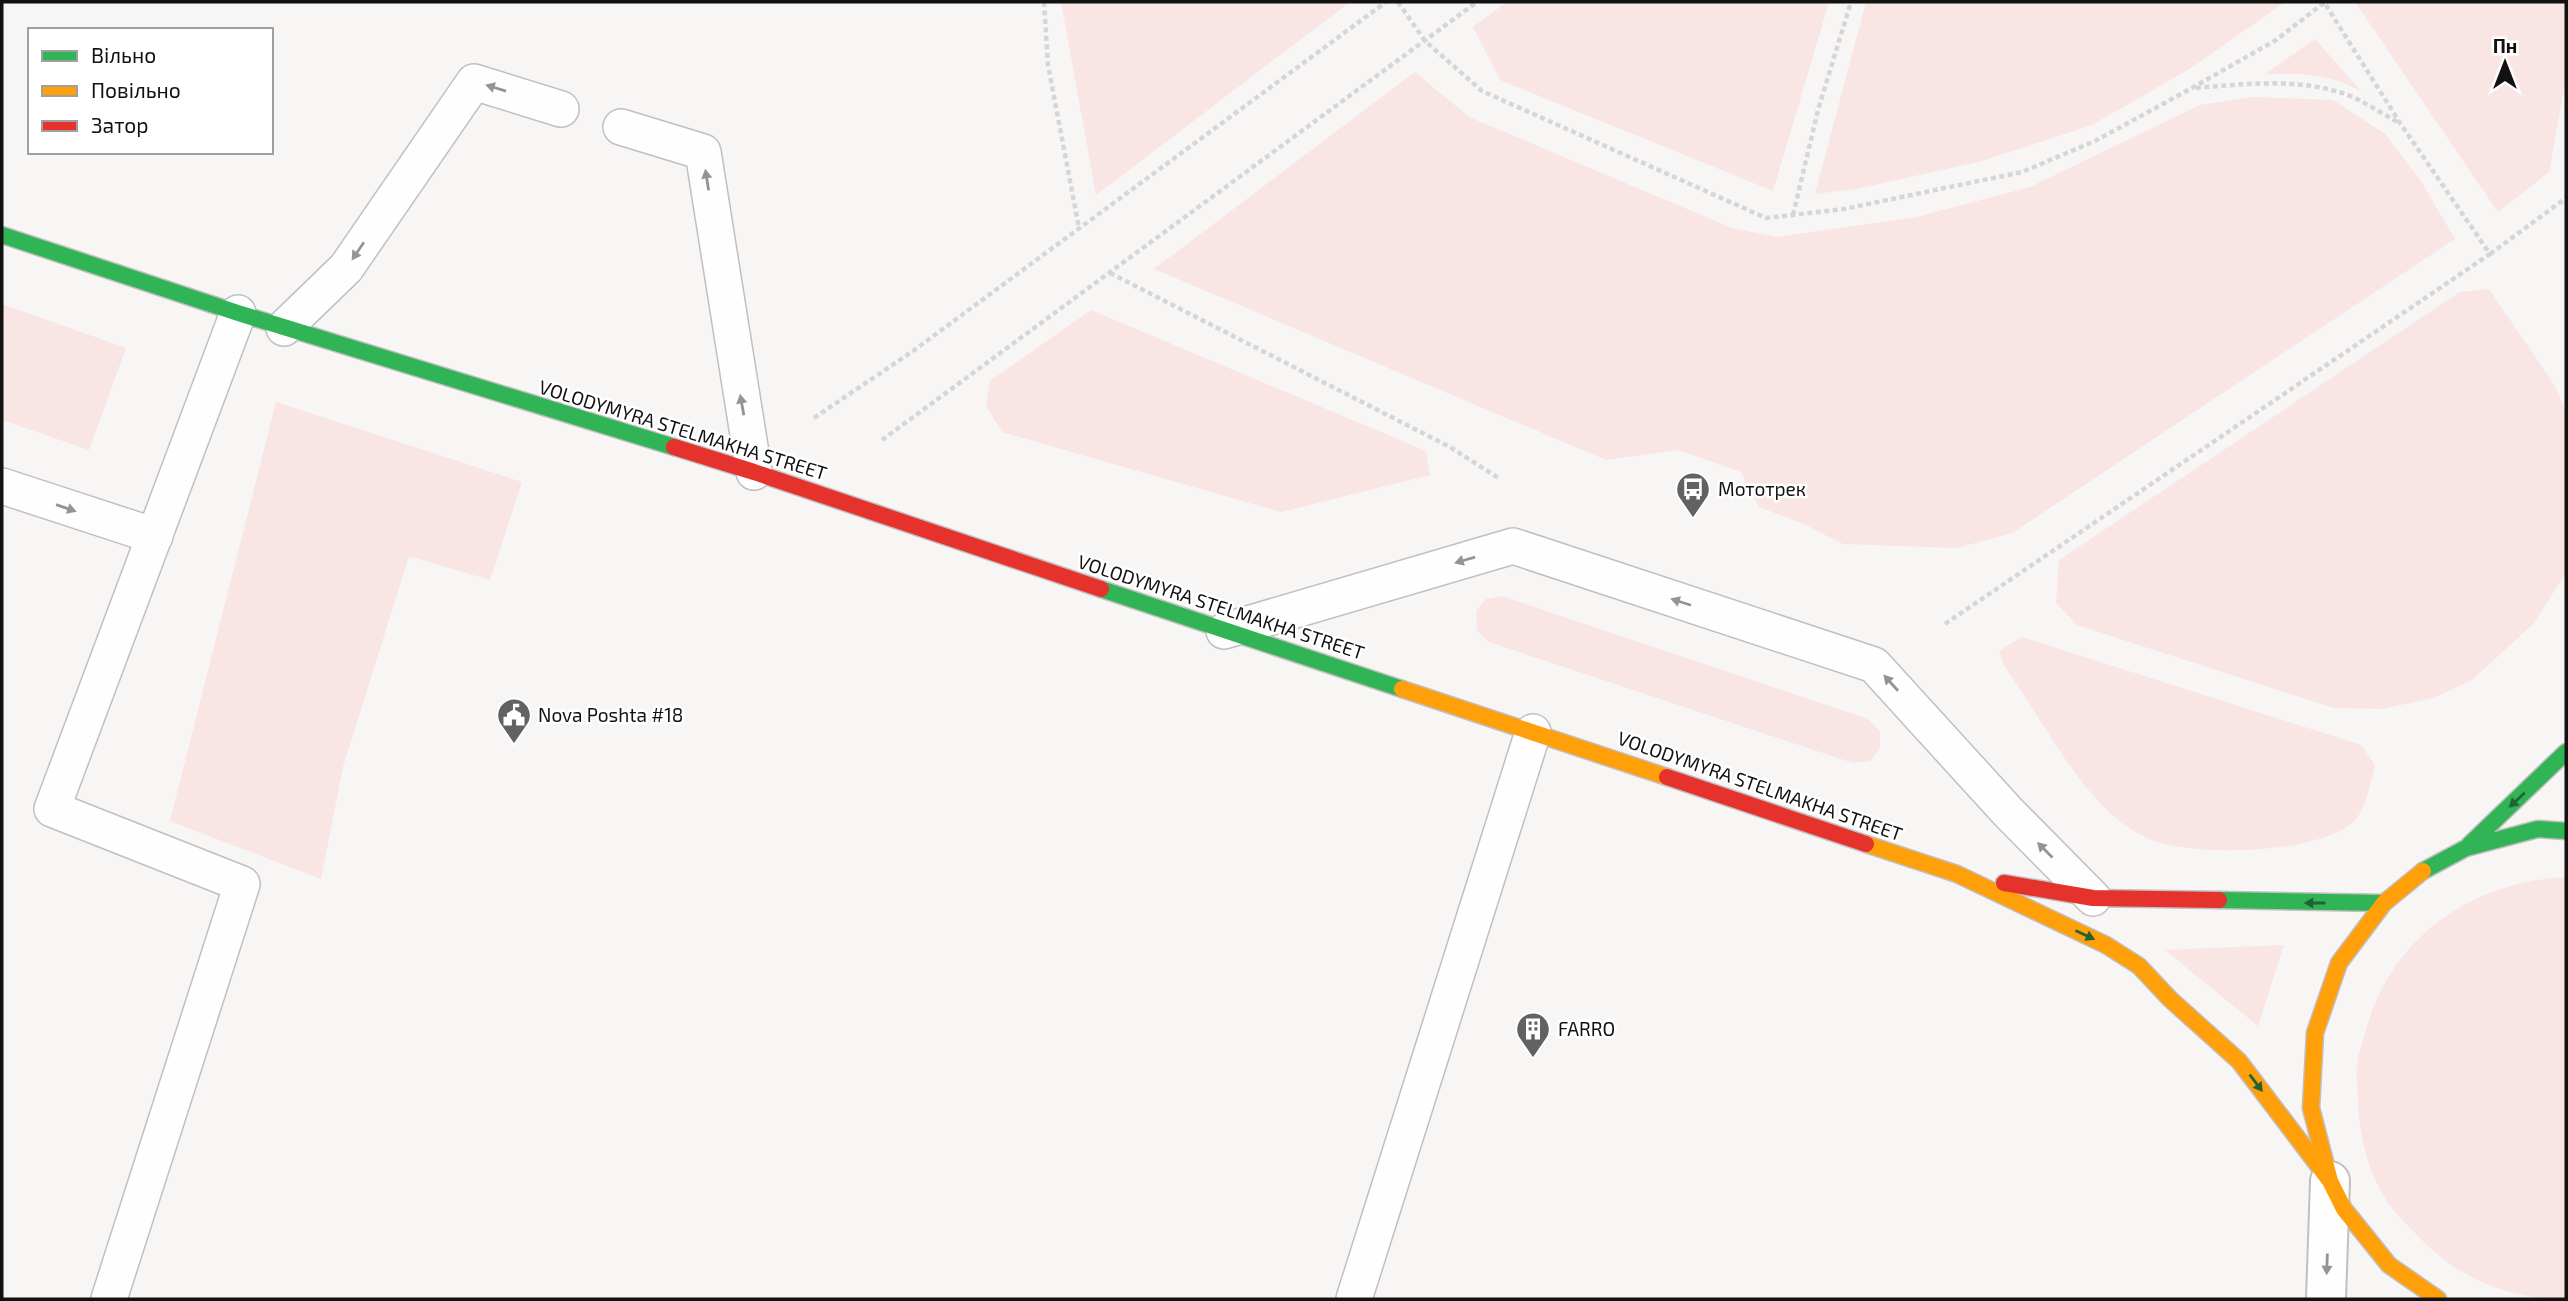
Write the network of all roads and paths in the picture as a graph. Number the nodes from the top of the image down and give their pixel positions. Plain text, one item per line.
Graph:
1 (1044, 2) edge
2 (1386, 2) edge
3 (1398, 2) edge
4 (1477, 2) edge
5 (1851, 2) edge
6 (2324, 2) edge
7 (1425, 41) junction
8 (2192, 88) junction
9 (561, 108) dead end
10 (2399, 123) junction
11 (621, 127) dead end
12 (2566, 198) edge
13 (1793, 215) junction
14 (1079, 228) junction
15 (2, 235) edge
16 (2490, 254) junction
17 (1110, 273) junction
18 (239, 313) junction
19 (284, 328) junction
20 (814, 418) dead end
21 (882, 440) dead end
22 (754, 472) junction
23 (1500, 479) dead end
24 (2, 486) edge
25 (155, 536) junction
26 (1945, 624) dead end
27 (1224, 631) junction
28 (1533, 732) junction
29 (2566, 752) edge
30 (2566, 831) edge
31 (2466, 848) junction
32 (1957, 874) junction
33 (2093, 898) junction
34 (2384, 903) junction
35 (2330, 1181) junction
36 (109, 1299) edge
37 (1354, 1299) edge
38 (2326, 1299) edge
39 (2438, 1299) edge

1 - 14 path
2 - 14 path
3 - 7 path
4 - 7 path
5 - 13 path
6 - 8 path
6 - 10 path
7 - 13 path
7 - 17 path
8 - 10 path
8 - 13 path
9 -> 19 lane
10 - 16 path
22 -> 11 lane
12 - 16 path
14 - 20 path
15 - 18 main road, VOLODYMYRA STELMAKHA STREET
16 - 26 path
17 - 21 path
17 - 23 path
18 - 19 main road, VOLODYMYRA STELMAKHA STREET
18 - 25 lane
19 - 22 main road, VOLODYMYRA STELMAKHA STREET
22 - 27 main road, VOLODYMYRA STELMAKHA STREET
24 -> 25 lane
25 - 36 lane
27 - 28 main road, VOLODYMYRA STELMAKHA STREET
33 -> 27 lane
28 - 32 main road, VOLODYMYRA STELMAKHA STREET
28 - 37 lane
29 -> 31 main road
30 - 31 main road
31 - 34 main road
32 - 33 main road
32 -> 35 main road, VOLODYMYRA STELMAKHA STREET
34 -> 33 main road
34 - 35 main road
35 -> 38 street
35 - 39 main road

